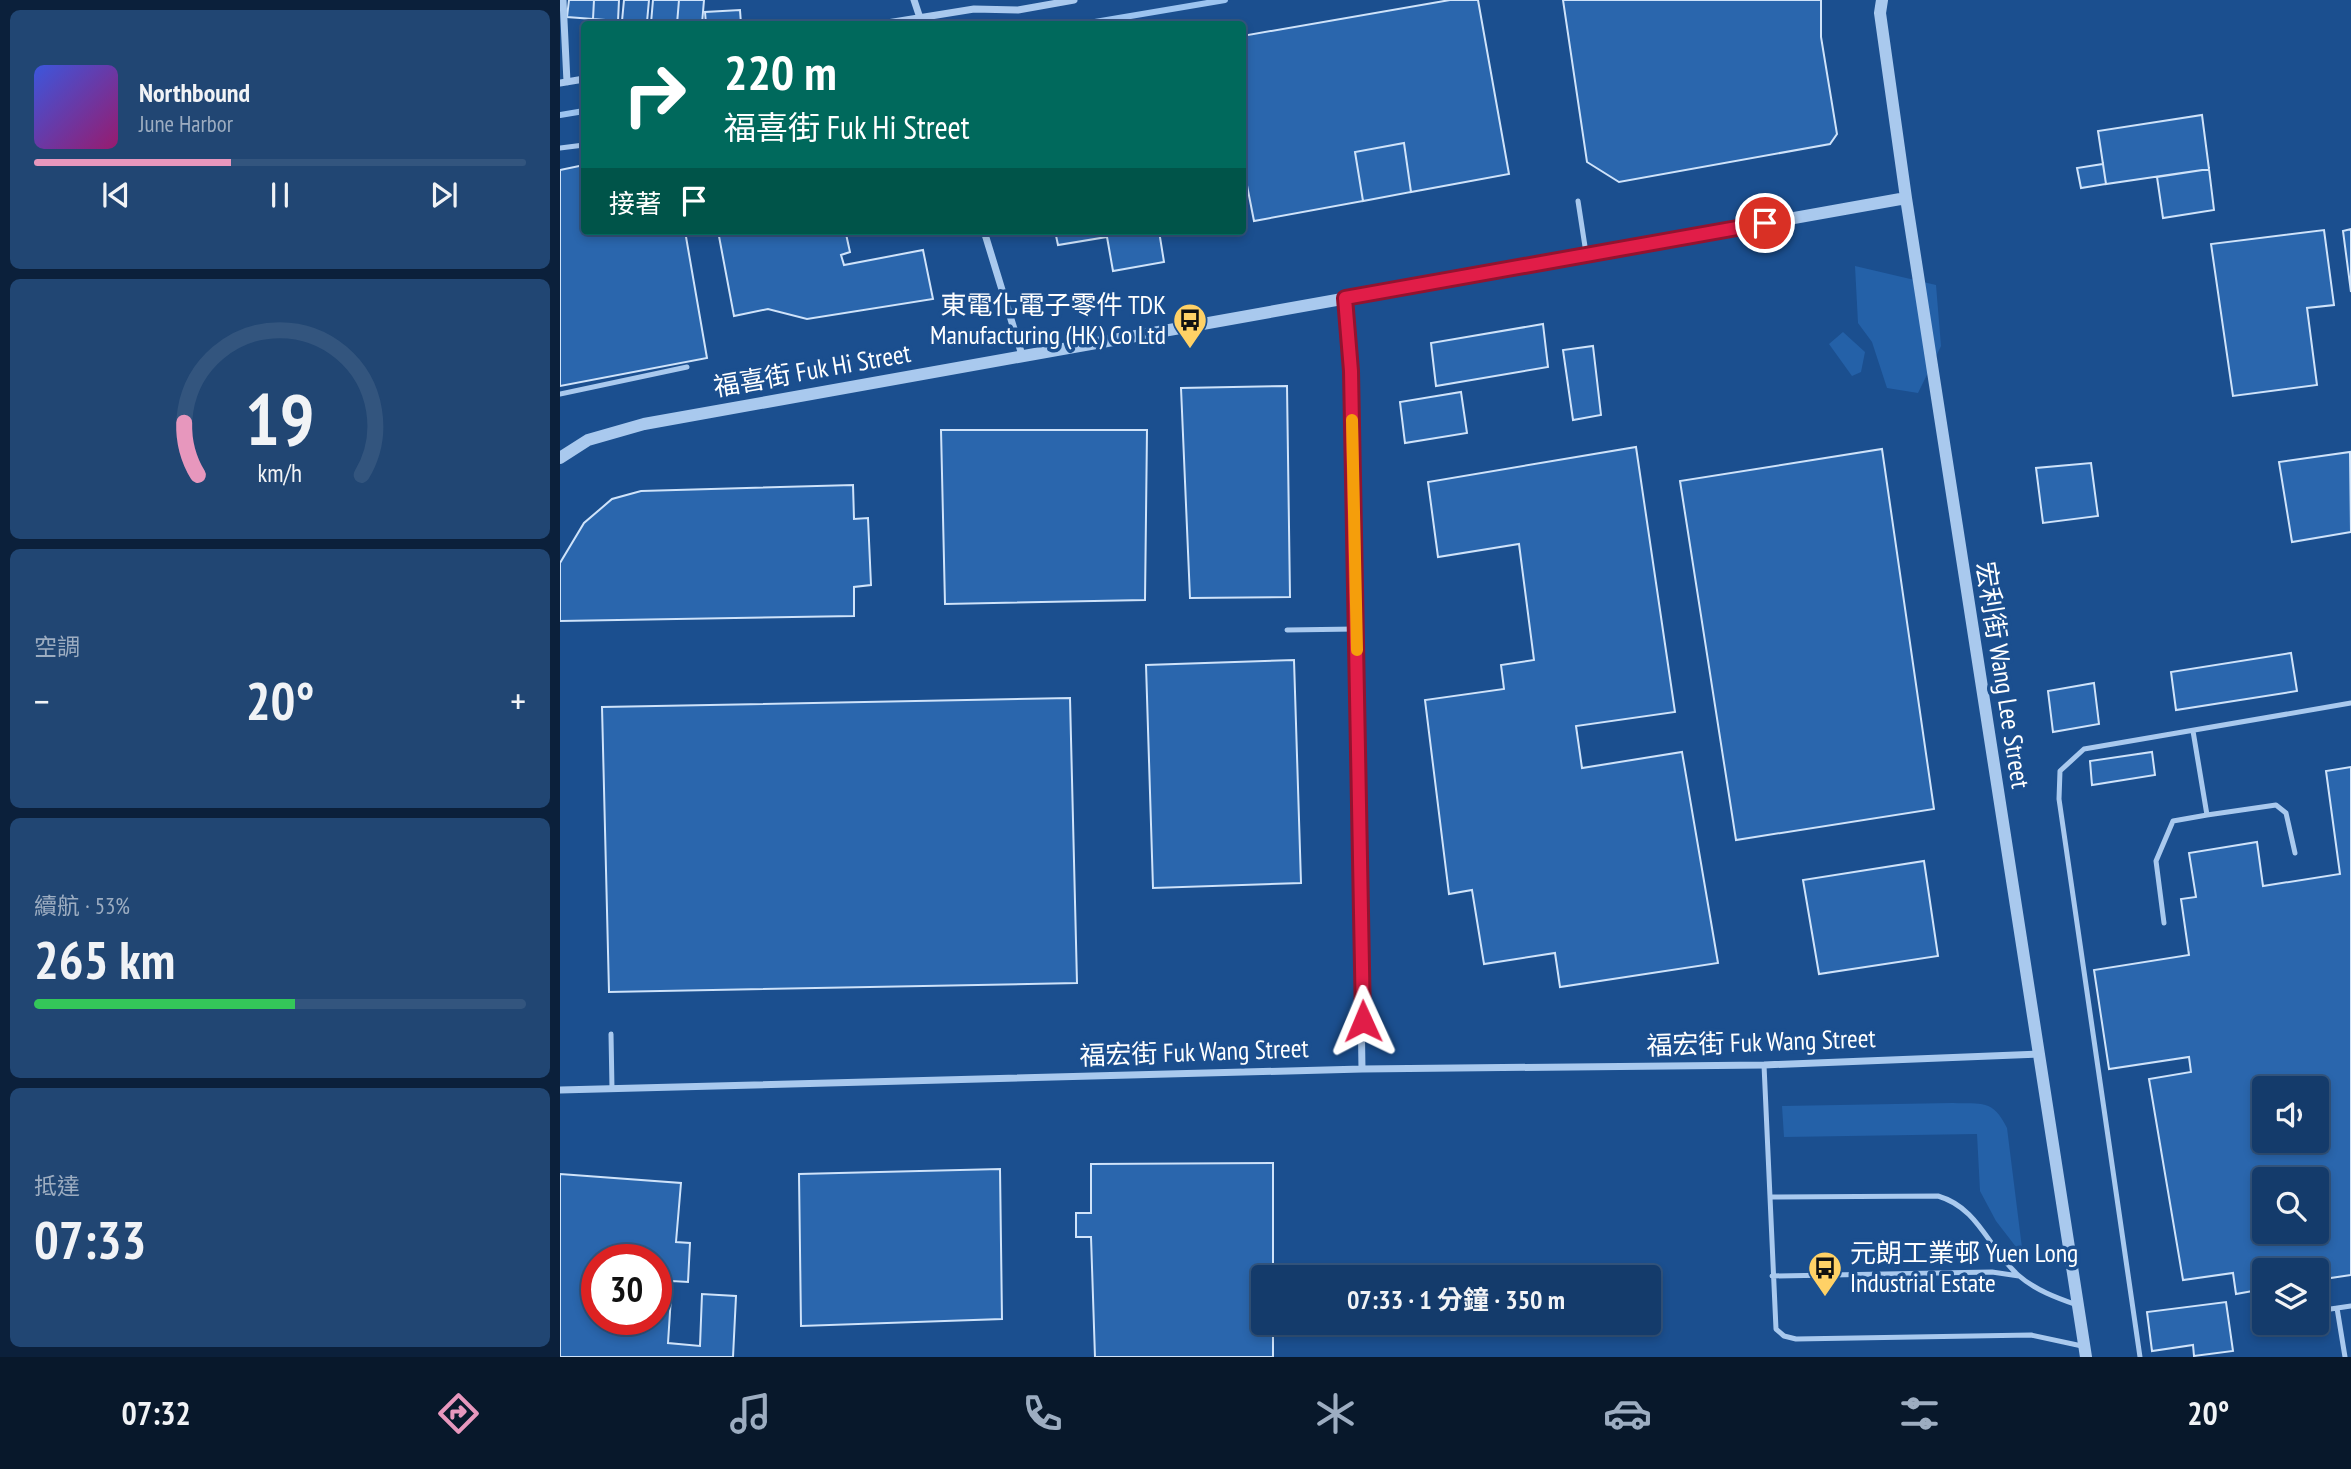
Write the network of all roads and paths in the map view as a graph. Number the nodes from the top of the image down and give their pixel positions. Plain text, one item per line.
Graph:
1 (563, 0) edge
2 (914, 0) edge
3 (1074, 0) edge
4 (1882, 0) edge
5 (921, 21) edge
6 (581, 80) edge
7 (563, 83) edge
8 (581, 145) edge
9 (560, 148) edge
10 (1906, 198) junction
11 (1578, 201) dead end
12 (985, 235) edge
13 (1587, 256) junction
14 (1345, 298) junction
15 (1022, 355) junction
16 (687, 367) dead end
17 (560, 394) edge
18 (560, 458) edge
19 (1356, 629) junction
20 (1287, 630) dead end
21 (2351, 703) edge
22 (2193, 731) junction
23 (2207, 815) junction
24 (2295, 853) dead end
25 (2164, 923) dead end
26 (611, 1034) dead end
27 (2039, 1054) junction
28 (1764, 1065) junction
29 (1362, 1069) junction
30 (612, 1089) junction
31 (560, 1090) edge
32 (1770, 1196) junction
33 (1772, 1276) junction
34 (2019, 1276) junction
35 (2077, 1305) junction
36 (2351, 1306) edge
37 (2337, 1308) junction
38 (2329, 1309) edge
39 (2085, 1352) edge
40 (2140, 1357) edge
41 (2345, 1357) edge

1 - 7 street
2 - 5 street
3 - 5 street
4 - 10 street, 宏利街 Wang Lee Street
6 - 7 street
8 - 9 lane
10 - 13 street, 福喜街 Fuk Hi Street
10 - 27 street, 宏利街 Wang Lee Street
11 - 13 lane
12 - 15 street
13 - 14 street, 福喜街 Fuk Hi Street
14 - 15 street, 福喜街 Fuk Hi Street
14 - 19 street
15 - 18 street, 福喜街 Fuk Hi Street
16 - 17 lane
19 - 20 lane
19 - 29 street
21 - 22 lane
22 - 23 lane
22 - 40 lane
23 - 24 lane
23 - 25 lane
26 - 30 lane
27 - 28 street, 福宏街 Fuk Wang Street
27 - 35 street, 宏利街 Wang Lee Street
28 - 29 street, 福宏街 Fuk Wang Street
28 - 32 lane
29 - 30 street, 福宏街 Fuk Wang Street
30 - 31 street, 福宏街 Fuk Wang Street
32 - 33 lane
32 - 34 lane
33 - 34 lane
33 - 39 lane
34 - 35 lane
35 - 39 street, 宏利街 Wang Lee Street
36 - 37 lane
37 - 38 lane
37 - 41 lane

